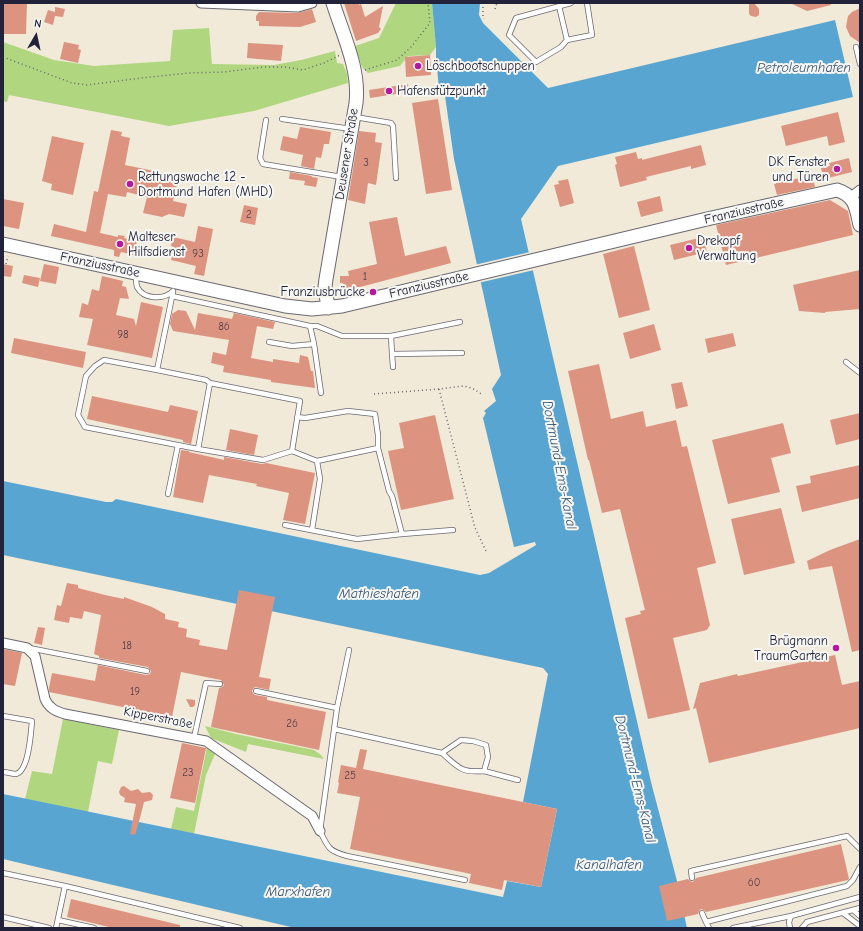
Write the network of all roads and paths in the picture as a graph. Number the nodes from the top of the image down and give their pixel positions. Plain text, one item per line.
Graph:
1 (202, 3) edge
2 (312, 3) edge
3 (333, 3) edge
4 (428, 3) edge
5 (483, 3) edge
6 (497, 3) edge
7 (571, 3) edge
8 (587, 3) edge
9 (559, 6) junction
10 (495, 9) dead end
11 (484, 19) dead end
12 (566, 40) junction
13 (856, 47) dead end
14 (349, 51) junction
15 (3, 57) edge
16 (860, 64) edge
17 (355, 72) junction
18 (282, 119) dead end
19 (266, 120) dead end
20 (352, 123) junction
21 (343, 177) junction
22 (396, 178) dead end
23 (855, 194) edge
24 (860, 225) edge
25 (3, 244) edge
26 (136, 273) junction
27 (173, 290) junction
28 (328, 308) junction
29 (460, 322) dead end
30 (310, 326) junction
31 (391, 336) junction
32 (269, 342) dead end
33 (314, 344) junction
34 (392, 354) junction
35 (462, 354) dead end
36 (846, 362) dead end
37 (393, 367) dead end
38 (157, 370) junction
39 (860, 373) edge
40 (210, 383) junction
41 (438, 390) junction
42 (321, 393) dead end
43 (374, 394) dead end
44 (483, 395) dead end
45 (297, 417) junction
46 (178, 445) junction
47 (378, 448) junction
48 (198, 449) junction
49 (292, 451) junction
50 (317, 461) junction
51 (168, 494) dead end
52 (285, 525) dead end
53 (312, 530) junction
54 (453, 530) dead end
55 (402, 534) junction
56 (488, 553) dead end
57 (3, 643) edge
58 (27, 648) junction
59 (349, 650) dead end
60 (147, 671) dead end
61 (220, 684) dead end
62 (256, 691) dead end
63 (337, 708) junction
64 (3, 716) edge
65 (334, 729) junction
66 (194, 738) junction
67 (442, 753) junction
68 (484, 771) junction
69 (3, 772) edge
70 (518, 780) dead end
71 (320, 831) junction
72 (860, 849) edge
73 (860, 867) edge
74 (3, 873) edge
75 (692, 878) dead end
76 (465, 880) dead end
77 (65, 886) junction
78 (860, 897) edge
79 (860, 908) edge
80 (853, 910) junction
81 (702, 913) dead end
82 (843, 913) junction
83 (791, 916) junction
84 (860, 916) edge
85 (3, 917) edge
86 (58, 920) junction
87 (219, 922) junction
88 (706, 922) junction
89 (860, 926) edge
90 (49, 928) edge
91 (56, 928) edge
92 (94, 928) edge
93 (218, 928) edge
94 (240, 928) edge
95 (709, 928) edge
96 (733, 928) edge
97 (790, 928) edge
98 (802, 928) edge

1 - 2 street
3 - 14 main road, Deusener Straße
4 - 17 path
5 - 11 path
6 - 10 path
7 - 9 lane
8 - 12 lane
9 - 12 lane
9 - 12 lane
13 - 16 lane
14 - 15 path
14 - 17 main road, Deusener Straße
17 - 20 main road, Deusener Straße
18 - 20 lane
19 - 21 lane
20 - 21 main road, Deusener Straße
20 - 22 lane
21 - 28 main road, Deusener Straße
23 - 24 main road
23 - 28 main road, Franziusstraße
25 - 26 main road, Franziusstraße
26 - 27 main road, Franziusstraße
26 - 27 lane
27 - 28 main road, Franziusstraße
27 - 30 lane
27 - 38 lane
29 - 31 lane
30 - 31 lane
30 - 33 lane
31 - 34 lane
32 - 33 lane
33 - 42 lane
34 - 35 lane
34 - 37 lane
36 - 39 lane
38 - 40 lane
38 - 46 lane
40 - 45 lane
40 - 48 lane
41 - 43 path
41 - 44 path
41 - 56 path
45 - 47 lane
45 - 49 lane
46 - 48 lane
46 - 51 lane
47 - 50 lane
47 - 55 lane
48 - 49 lane
49 - 50 lane
50 - 53 lane
52 - 53 lane
53 - 55 lane
54 - 55 lane
57 - 58 street
58 - 60 lane
58 - 66 street, Kipperstraße
59 - 63 lane
61 - 66 lane
62 - 63 lane
63 - 65 lane
64 - 69 lane
65 - 67 lane
65 - 71 lane
66 - 71 street, Kipperstraße
67 - 68 lane
67 - 68 lane
68 - 70 lane
71 - 76 lane
72 - 75 lane
73 - 88 lane
74 - 77 lane
77 - 86 lane
77 - 87 lane
78 - 83 lane
79 - 80 lane
80 - 82 lane
80 - 84 lane
81 - 88 lane
82 - 89 lane
82 - 98 lane
83 - 96 lane
83 - 97 lane
85 - 90 lane
86 - 91 lane
86 - 92 lane
87 - 93 lane
87 - 94 lane
88 - 95 lane

